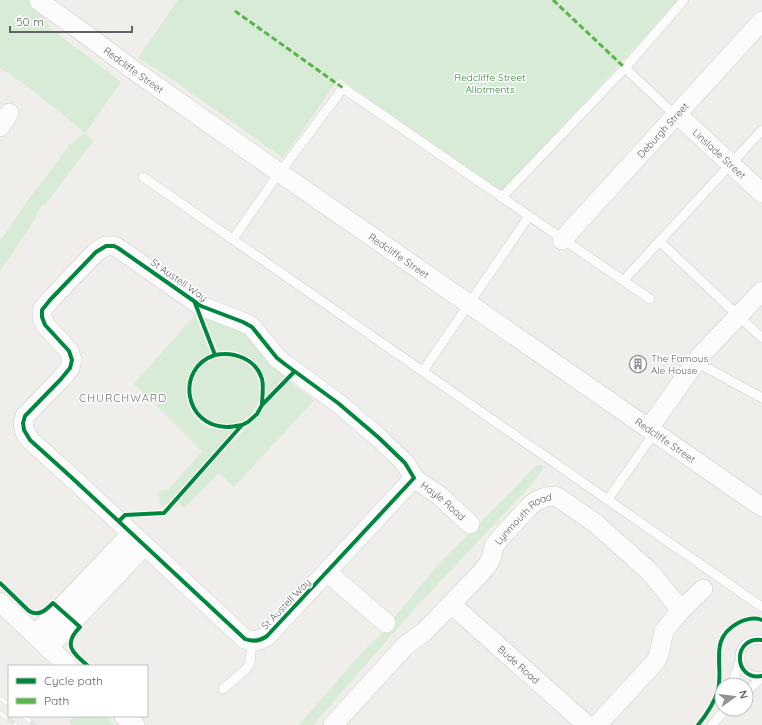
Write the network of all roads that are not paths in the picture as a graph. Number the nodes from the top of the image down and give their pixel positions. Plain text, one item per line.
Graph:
1 (684, 0) edge
2 (39, 1) edge
3 (762, 21) edge
4 (624, 68) junction
5 (676, 115) junction
6 (762, 130) edge
7 (731, 164) junction
8 (280, 173) junction
9 (143, 177) dead end
10 (762, 193) edge
11 (502, 197) junction
12 (529, 216) junction
13 (233, 239) junction
14 (562, 240) junction
15 (659, 241) junction
16 (623, 281) junction
17 (762, 291) edge
18 (650, 300) dead end
19 (468, 304) junction
20 (738, 316) junction
21 (762, 338) edge
22 (696, 362) junction
23 (423, 371) junction
24 (762, 398) edge
25 (652, 430) junction
26 (414, 478) junction
27 (608, 499) junction
28 (762, 507) edge
29 (470, 524) dead end
30 (138, 540) junction
31 (327, 572) junction
32 (703, 589) dead end
33 (0, 602) edge
34 (451, 604) junction
35 (762, 606) edge
36 (682, 610) junction
37 (386, 623) dead end
38 (762, 640) edge
39 (41, 642) junction
40 (252, 642) junction
41 (740, 662) junction
42 (67, 665) edge
43 (762, 676) edge
44 (735, 677) edge
45 (754, 684) edge
46 (223, 689) dead end
47 (125, 717) edge
48 (719, 717) edge
49 (134, 725) edge
50 (334, 725) edge
51 (587, 725) edge
52 (597, 725) edge
53 (712, 725) edge

1 - 4 lane
2 - 8 street, Redcliffe Street
3 - 5 street, Deburgh Street
4 - 5 lane
4 - 11 lane
5 - 7 street, Linslade Street
5 - 14 street, Deburgh Street
6 - 7 lane
7 - 10 street, Linslade Street
7 - 15 lane
8 - 11 lane
8 - 13 lane
8 - 19 street, Redcliffe Street
9 - 13 lane
11 - 12 lane
12 - 14 lane
12 - 19 lane
13 - 23 lane
14 - 16 lane
15 - 16 lane
15 - 20 lane
16 - 18 lane
17 - 20 street
19 - 23 lane
19 - 25 street, Redcliffe Street
20 - 21 lane
20 - 22 street
22 - 24 lane
22 - 25 street
23 - 27 lane
25 - 27 lane
25 - 28 street, Redcliffe Street
26 - 29 street, Hayle Road
26 - 30 street, St Austell Way
26 - 31 street, St Austell Way
27 - 35 lane
30 - 39 street
30 - 40 street, St Austell Way
31 - 37 street
31 - 40 street, St Austell Way
32 - 36 street
33 - 39 street
34 - 36 street, Lynmouth Road
34 - 50 street, Lynmouth Road
34 - 51 street, Bude Road
36 - 52 street
38 - 41 lane
39 - 42 street
40 - 46 lane
41 - 43 lane
41 - 44 lane
43 - 45 lane
47 - 49 street
48 - 53 lane

